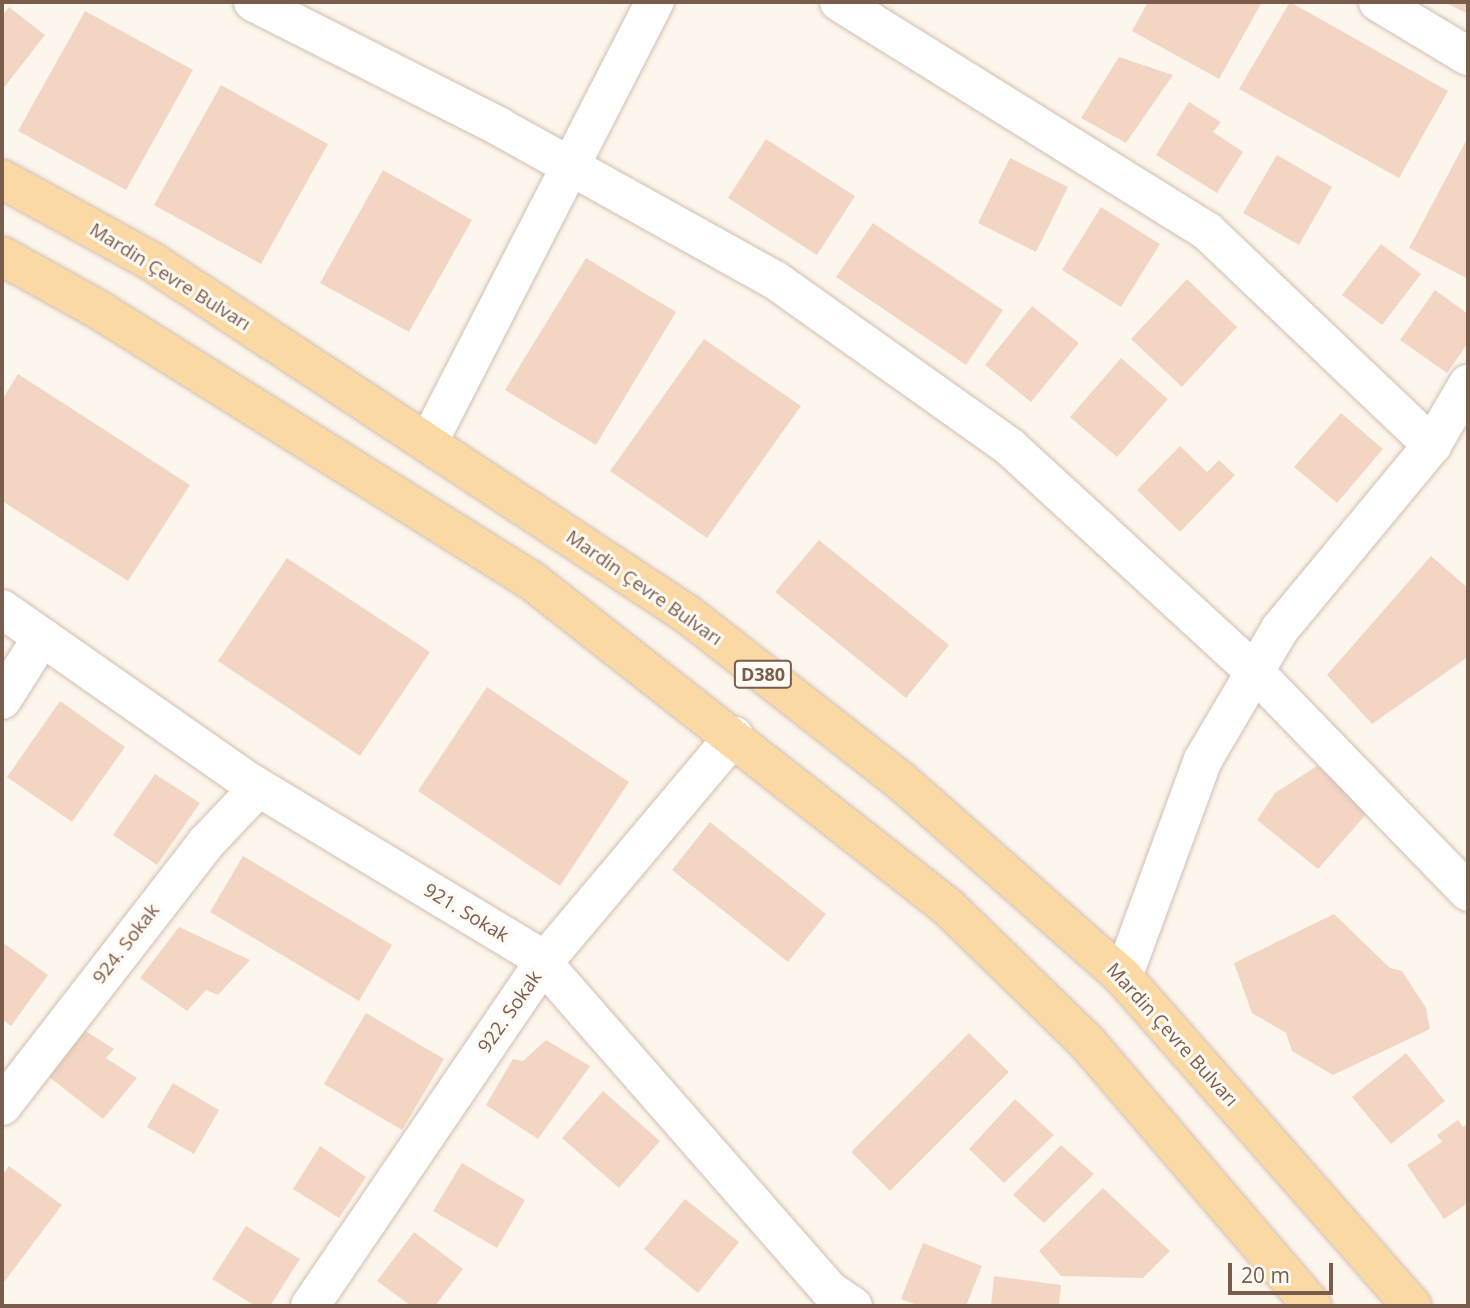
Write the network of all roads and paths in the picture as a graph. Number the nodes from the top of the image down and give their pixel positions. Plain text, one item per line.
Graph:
1 (253, 2) edge
2 (655, 2) edge
3 (839, 2) edge
4 (1378, 2) edge
5 (1468, 57) edge
6 (573, 168) junction
7 (2, 179) edge
8 (2, 256) edge
9 (1468, 384) edge
10 (428, 443) junction
11 (1432, 445) junction
12 (2, 609) edge
13 (42, 637) junction
14 (1255, 672) junction
15 (2, 700) edge
16 (734, 736) junction
17 (258, 788) junction
18 (1468, 892) edge
19 (543, 963) junction
20 (1123, 976) junction
21 (2, 1106) edge
22 (844, 1304) edge
23 (310, 1306) edge
24 (1312, 1306) edge
25 (1412, 1306) edge

1 - 6 street
2 - 6 street
3 - 11 street
4 - 5 street
6 - 10 street
6 - 14 street
7 - 10 main road, Mardin Çevre Bulvarı / D380
8 - 16 main road
9 - 11 street
10 - 20 main road, Mardin Çevre Bulvarı / D380
11 - 14 street
12 - 13 street, 921. Sokak
13 - 15 street
13 - 17 street, 921. Sokak
14 - 18 street
14 - 20 street
16 - 19 street, 922. Sokak
16 - 24 main road
17 - 19 street, 921. Sokak
17 - 21 street, 924. Sokak
19 - 22 street, 921. Sokak
19 - 23 street, 922. Sokak
20 - 25 main road, Mardin Çevre Bulvarı / D380

